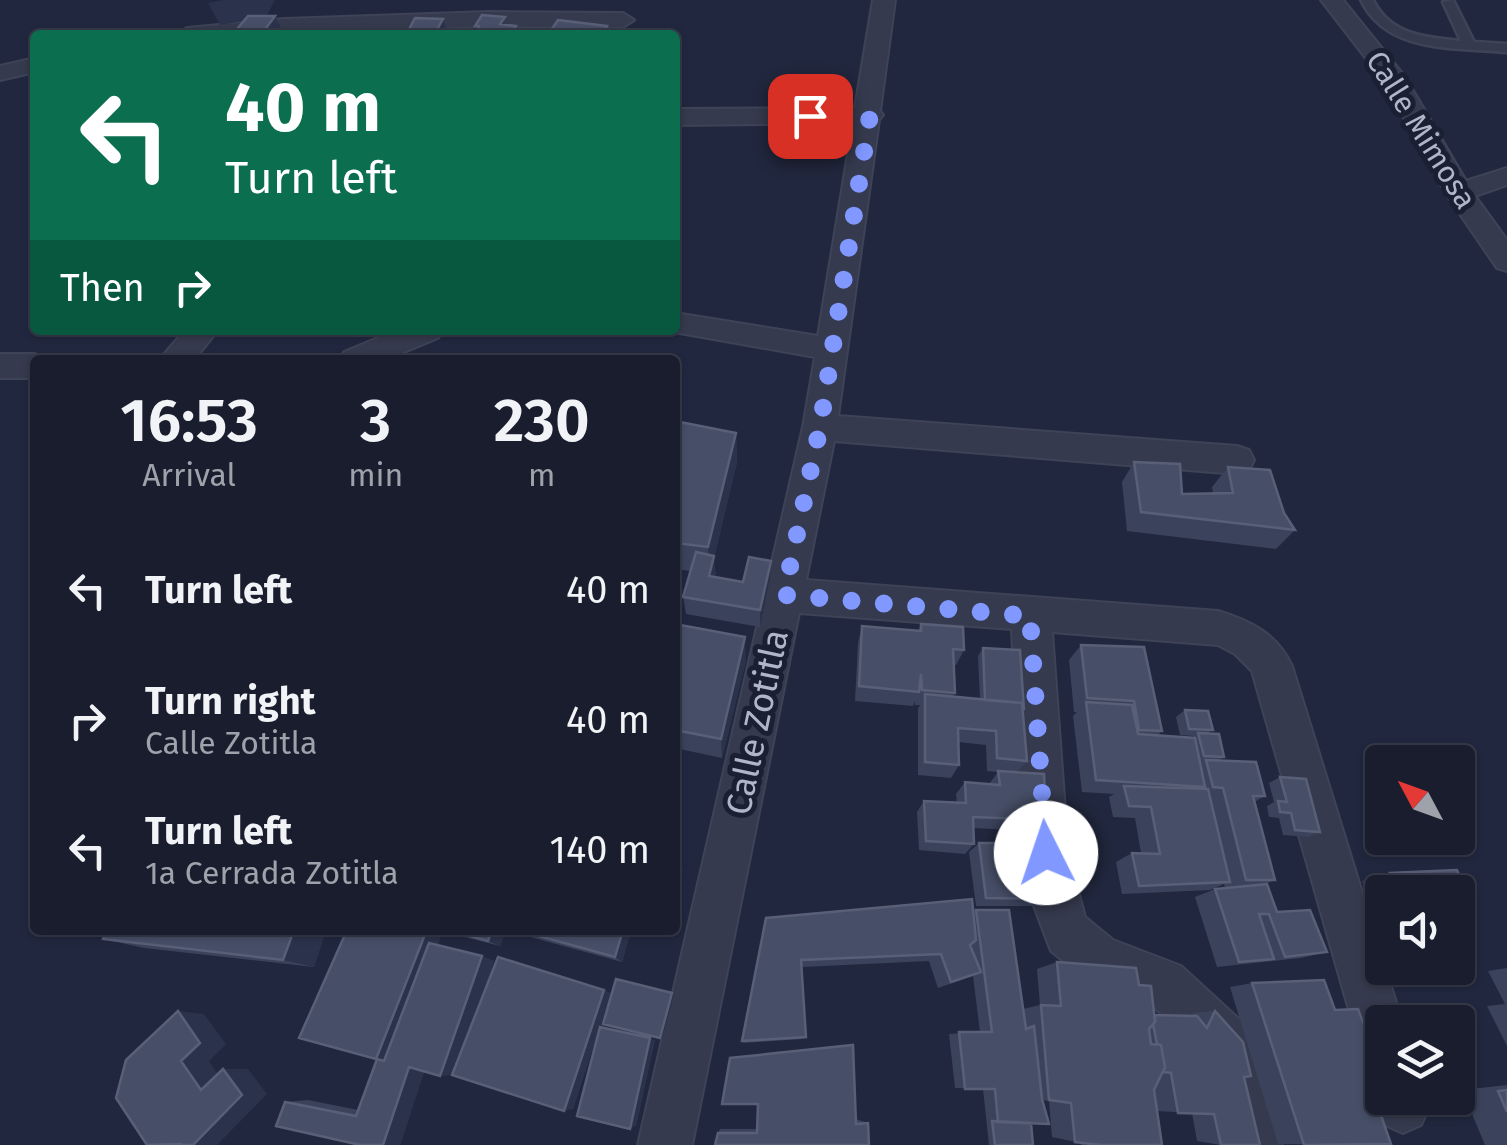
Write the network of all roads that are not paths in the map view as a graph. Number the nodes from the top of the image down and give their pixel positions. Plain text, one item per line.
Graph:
1 (884, 0) edge
2 (1332, 0) edge
3 (1367, 0) edge
4 (1449, 2) dead end
5 (623, 20) dead end
6 (481, 27) edge
7 (371, 30) edge
8 (1469, 44) junction
9 (1507, 48) edge
10 (30, 66) edge
11 (0, 72) edge
12 (859, 116) junction
13 (680, 118) edge
14 (1507, 176) edge
15 (1459, 192) junction
16 (1507, 261) edge
17 (680, 325) edge
18 (198, 335) edge
19 (415, 335) edge
20 (832, 349) junction
21 (180, 355) edge
22 (367, 355) edge
23 (0, 366) edge
24 (30, 366) edge
25 (820, 427) junction
26 (1238, 460) dead end
27 (784, 595) junction
28 (1030, 616) junction
29 (1372, 1005) edge
30 (664, 1145) edge
31 (1255, 1145) edge

1 - 12 street, Calle Zotitla
2 - 15 street, Calle Mimosa
3 - 8 lane
4 - 8 lane
5 - 6 street
6 - 7 street
8 - 9 lane
10 - 11 street
12 - 13 street
12 - 20 street, Calle Zotitla
14 - 15 street
15 - 16 street, Calle Mimosa
17 - 20 street
18 - 21 street
19 - 22 street
20 - 25 street, Calle Zotitla
23 - 24 street
25 - 26 street
25 - 27 street, Calle Zotitla
27 - 28 street
27 - 30 street, Calle Zotitla
28 - 29 street
28 - 31 street

